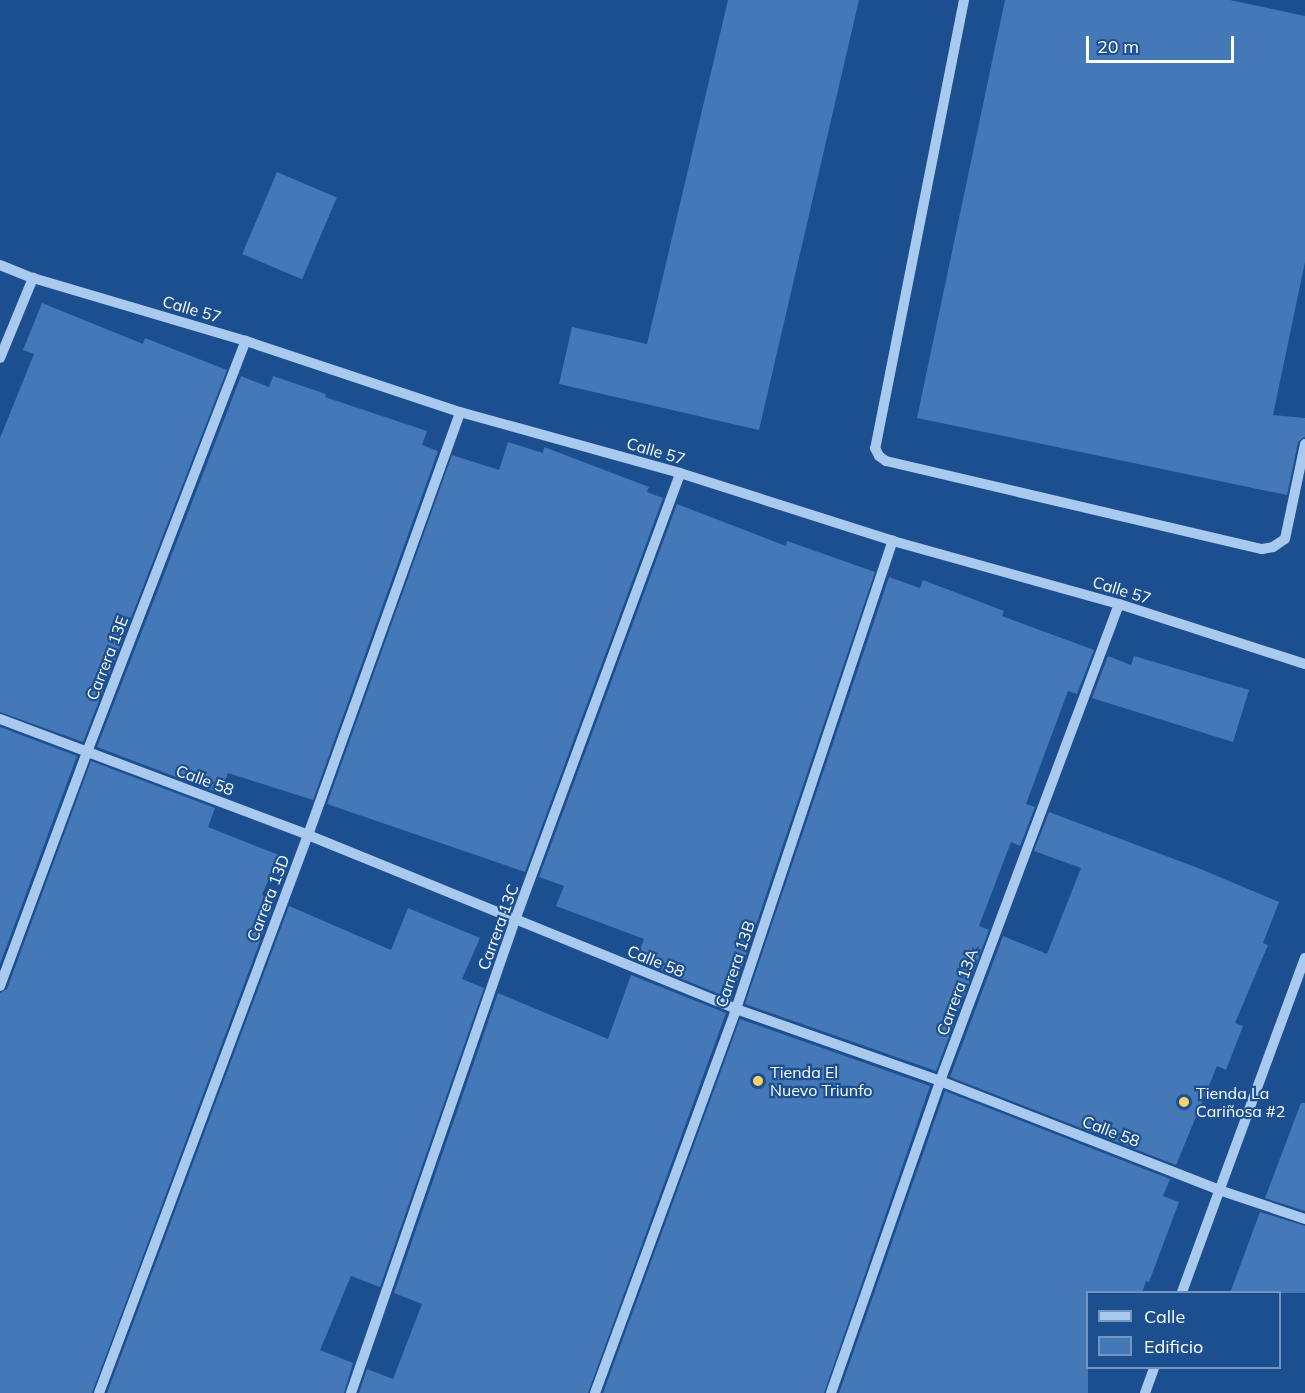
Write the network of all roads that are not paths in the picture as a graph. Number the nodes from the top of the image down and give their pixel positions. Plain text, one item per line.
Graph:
1 (964, 0) edge
2 (0, 266) edge
3 (33, 278) junction
4 (246, 341) junction
5 (0, 358) edge
6 (460, 412) junction
7 (1305, 444) edge
8 (680, 473) junction
9 (893, 541) junction
10 (1119, 604) junction
11 (1305, 664) edge
12 (0, 719) edge
13 (87, 752) junction
14 (308, 835) junction
15 (515, 920) junction
16 (1305, 958) edge
17 (0, 986) edge
18 (736, 1009) junction
19 (940, 1081) junction
20 (1219, 1190) junction
21 (1305, 1219) edge
22 (1183, 1291) edge
23 (1154, 1369) edge
24 (99, 1393) edge
25 (351, 1393) edge
26 (595, 1393) edge
27 (831, 1393) edge
28 (1145, 1393) edge

1 - 7 street
2 - 3 street, Calle 57
3 - 4 street, Calle 57
3 - 5 street
4 - 6 street, Calle 57
4 - 13 street, Carrera 13E
6 - 8 street, Calle 57
6 - 14 street, Carrera 13D
8 - 9 street, Calle 57
8 - 15 street, Carrera 13C
9 - 10 street, Calle 57
9 - 18 street, Carrera 13B
10 - 11 street, Calle 57
10 - 19 street, Carrera 13A
12 - 13 street, Calle 58
13 - 14 street, Calle 58
13 - 17 street, Carrera 13E
14 - 15 street, Calle 58
14 - 24 street, Carrera 13D
15 - 18 street, Calle 58
15 - 25 street, Carrera 13C
16 - 20 street
18 - 19 street, Calle 58
18 - 26 street, Carrera 13B
19 - 20 street, Calle 58
19 - 27 street, Carrera 13A
20 - 21 street, Calle 58
20 - 22 street
23 - 28 street

